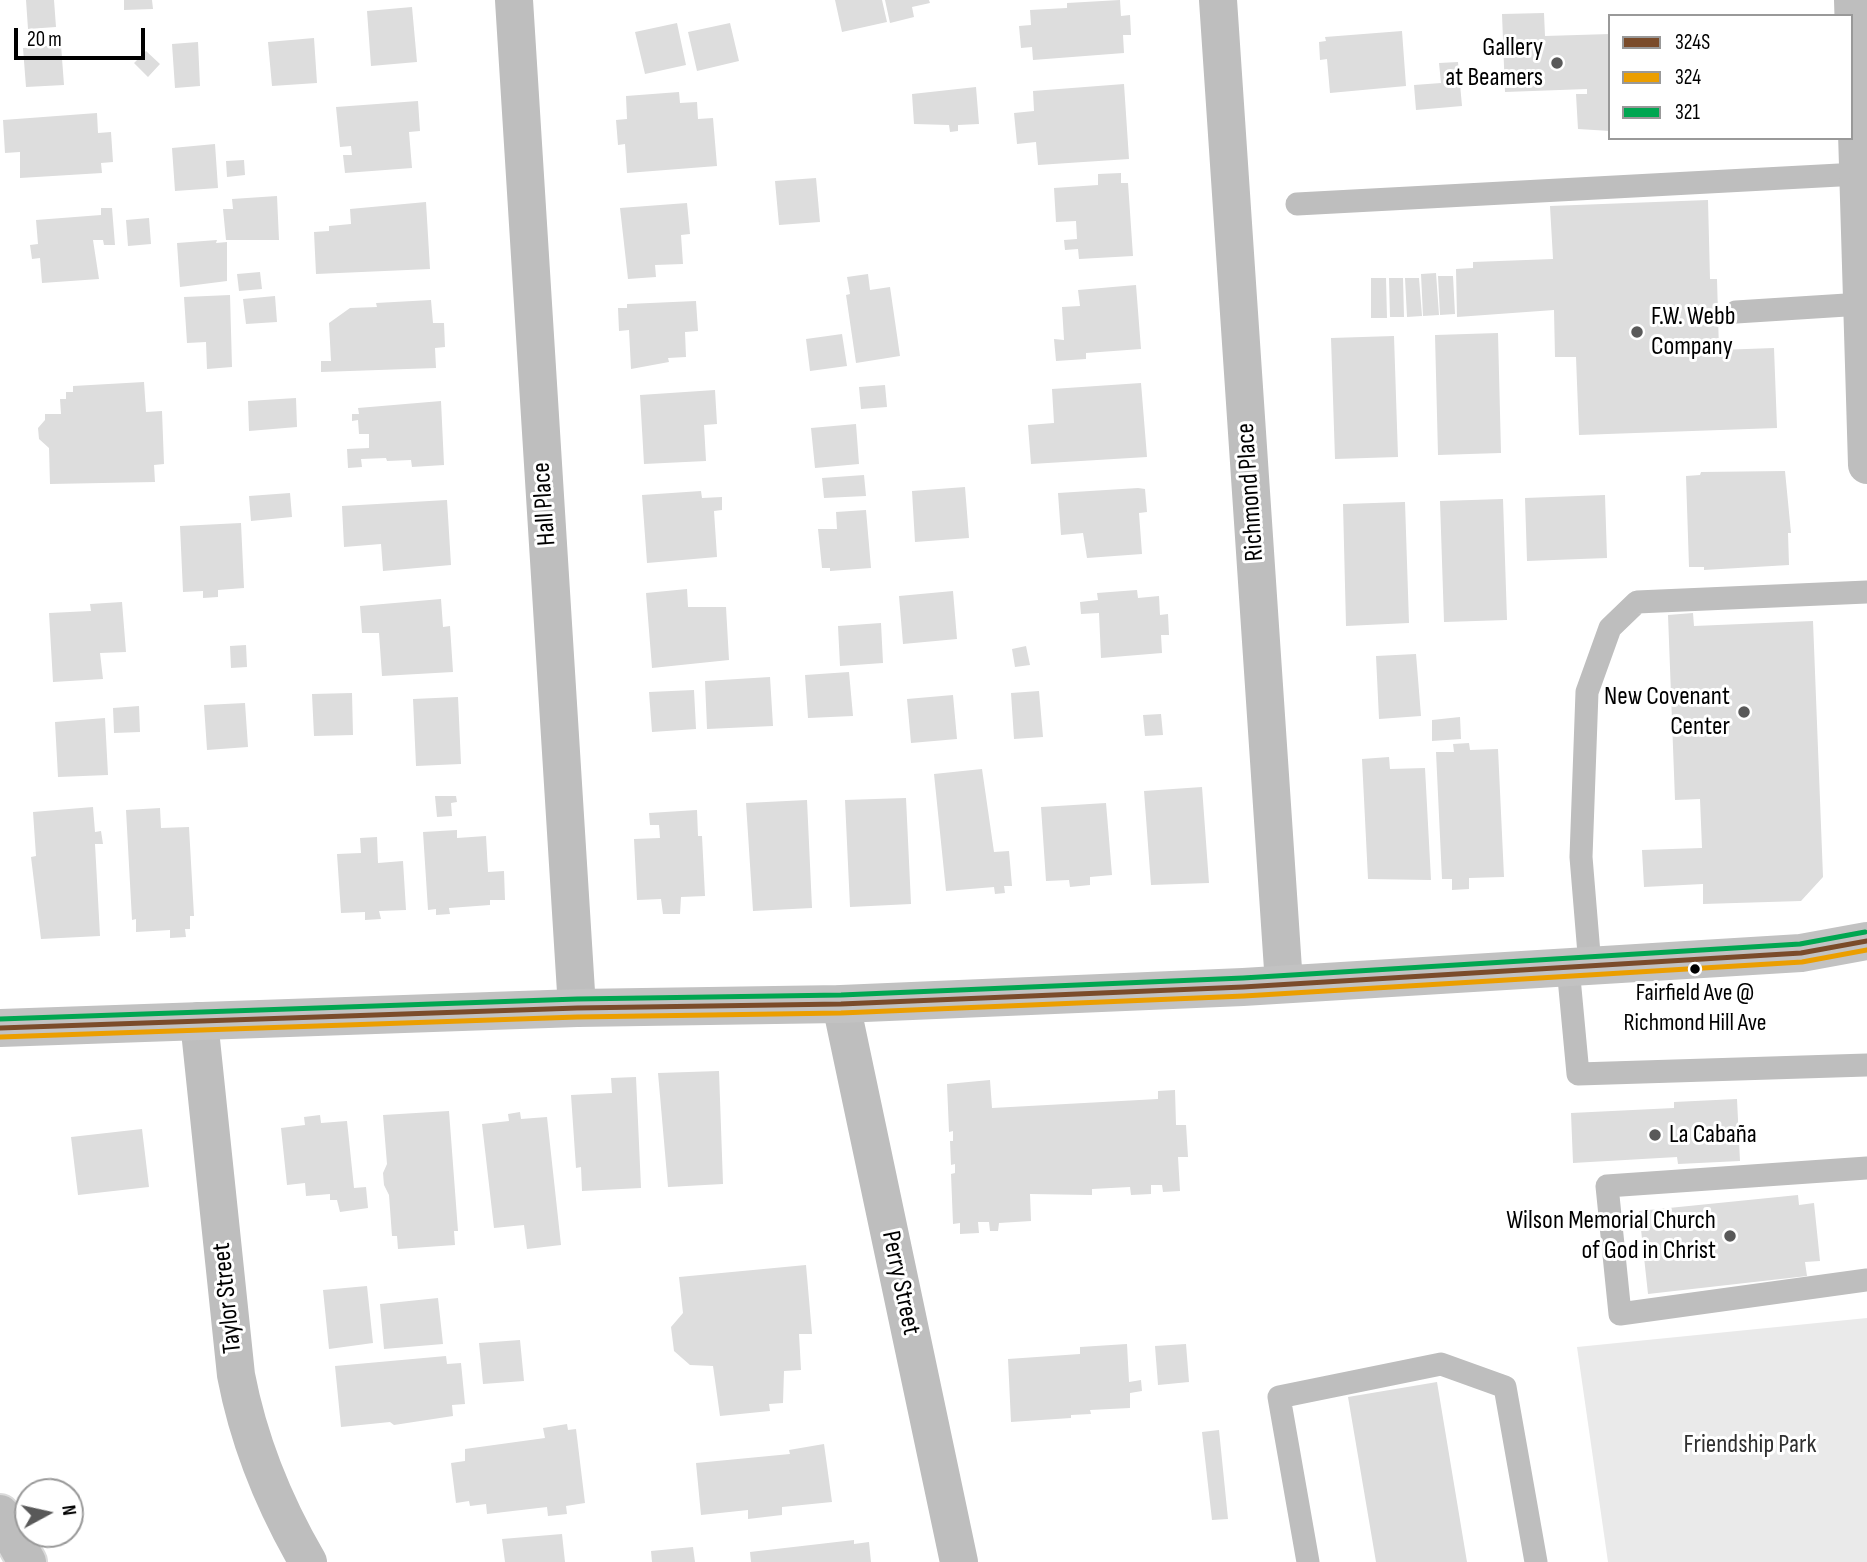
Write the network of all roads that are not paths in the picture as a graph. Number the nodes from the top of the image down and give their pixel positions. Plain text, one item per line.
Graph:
1 (513, 0) edge
2 (1218, 0) edge
3 (1853, 0) edge
4 (1858, 174) junction
5 (1297, 204) dead end
6 (1862, 304) junction
7 (1735, 313) dead end
8 (1867, 465) edge
9 (1867, 592) edge
10 (1867, 941) edge
11 (1579, 967) junction
12 (1284, 985) junction
13 (841, 1004) junction
14 (577, 1008) junction
15 (199, 1021) junction
16 (0, 1028) edge
17 (1867, 1065) edge
18 (1867, 1168) edge
19 (1867, 1280) edge
20 (0, 1514) edge
21 (27, 1562) edge
22 (308, 1562) edge
23 (959, 1562) edge
24 (1308, 1562) edge
25 (1536, 1562) edge

1 - 14 street, Hall Place
2 - 12 street, Richmond Place
3 - 4 street
4 - 5 lane
4 - 6 street
6 - 7 lane
6 - 8 street
9 - 11 lane
10 - 11 main road
11 - 12 main road
11 - 17 lane
12 - 13 main road
13 - 14 main road
13 - 23 street, Perry Street
14 - 15 main road
15 - 16 main road
15 - 22 street, Taylor Street
18 - 19 lane
20 - 21 highway
24 - 25 lane

